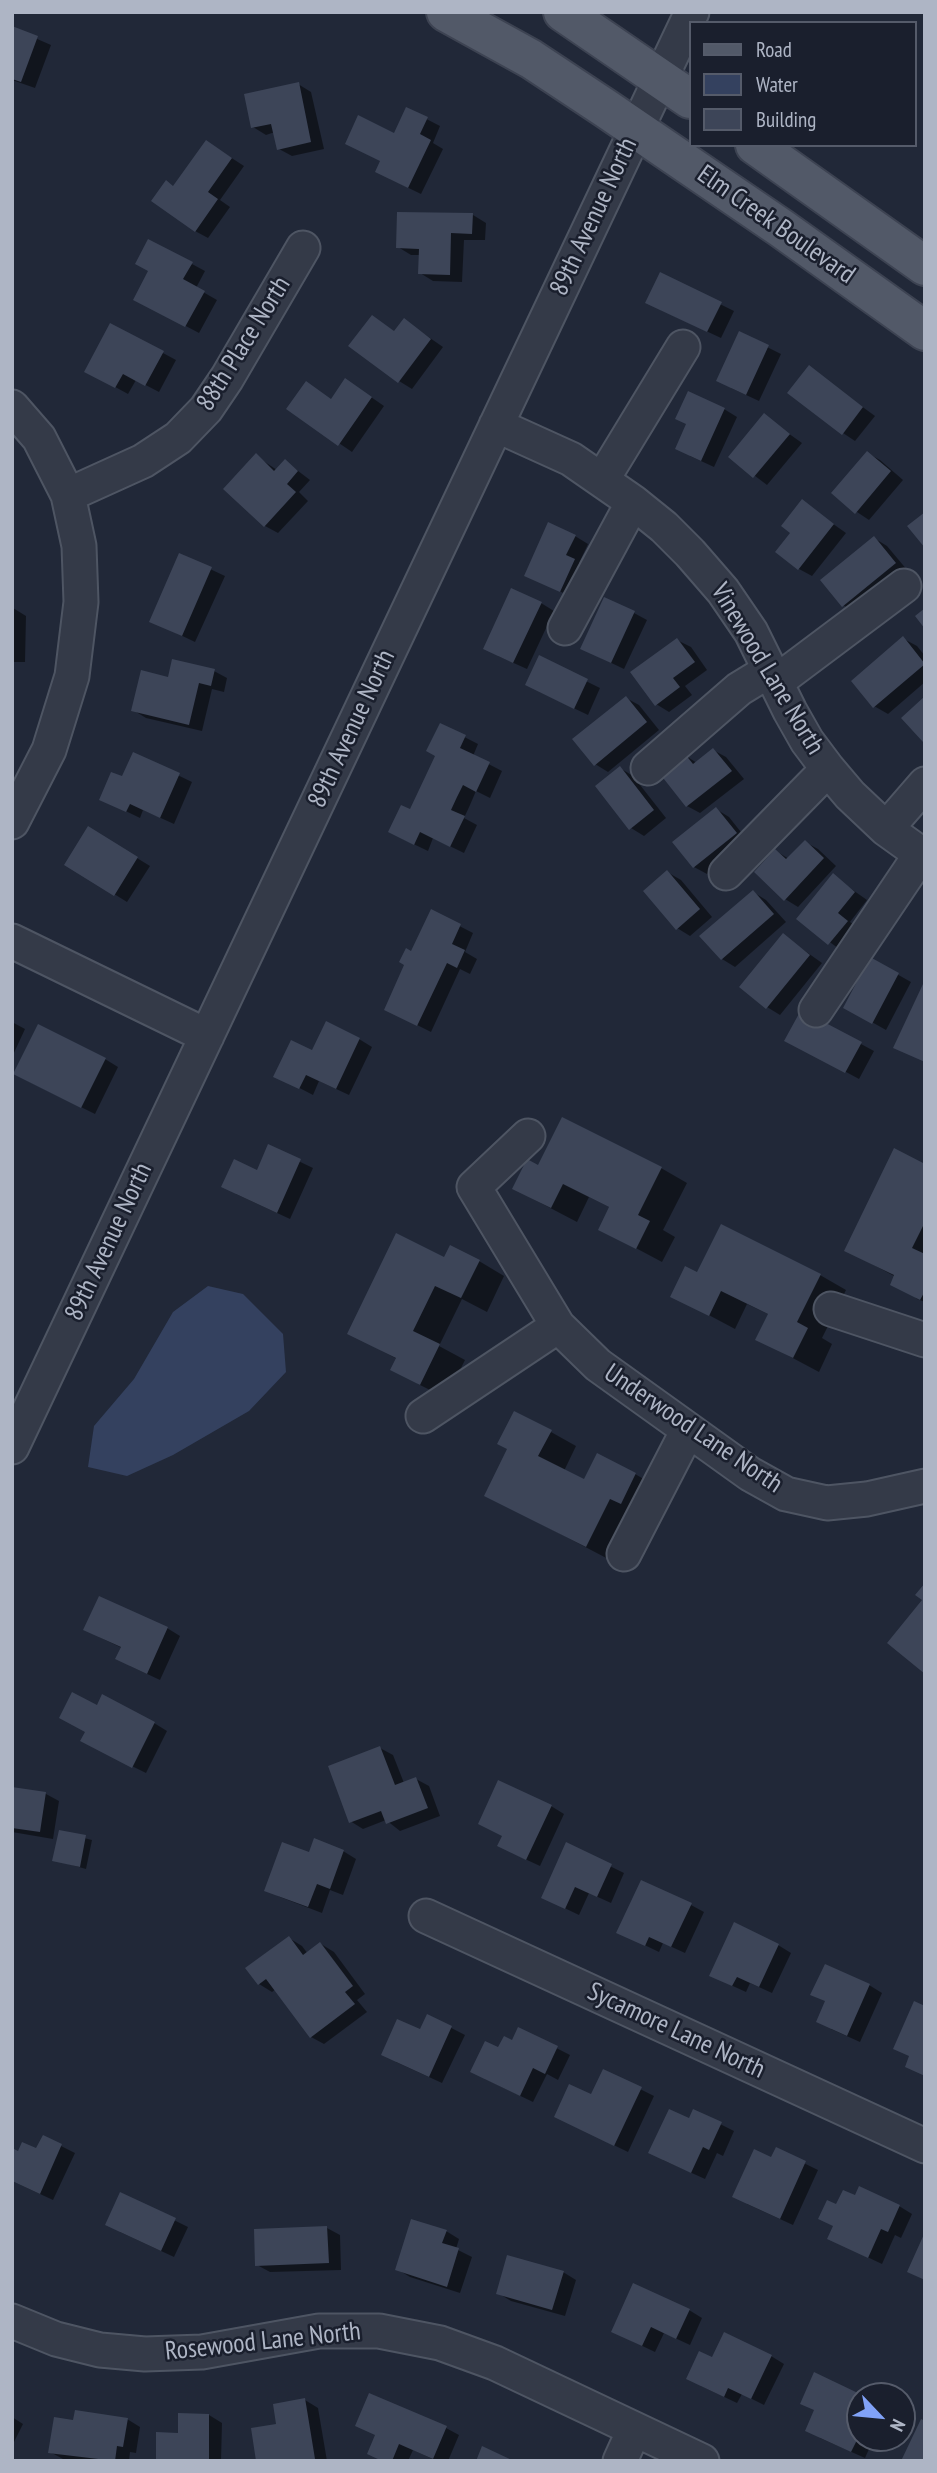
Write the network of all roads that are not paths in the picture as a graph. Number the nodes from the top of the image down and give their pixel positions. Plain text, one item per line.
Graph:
1 (446, 12) edge
2 (563, 12) edge
3 (688, 31) edge
4 (676, 88) edge
5 (636, 129) junction
6 (758, 147) edge
7 (303, 248) dead end
8 (925, 266) edge
9 (925, 331) edge
10 (683, 347) dead end
11 (12, 407) edge
12 (496, 425) junction
13 (602, 480) junction
14 (68, 495) junction
15 (633, 502) junction
16 (904, 586) dead end
17 (565, 628) dead end
18 (773, 676) junction
19 (648, 768) dead end
20 (828, 769) junction
21 (925, 784) edge
22 (12, 822) edge
23 (886, 829) junction
24 (923, 856) edge
25 (726, 873) dead end
26 (12, 941) edge
27 (816, 1010) dead end
28 (207, 1035) junction
29 (528, 1136) dead end
30 (831, 1309) dead end
31 (558, 1326) junction
32 (925, 1340) edge
33 (424, 1416) dead end
34 (688, 1430) junction
35 (12, 1447) edge
36 (925, 1486) edge
37 (624, 1554) dead end
38 (426, 1916) dead end
39 (925, 2146) edge
40 (12, 2322) edge
41 (634, 2430) junction
42 (620, 2461) edge
43 (702, 2461) edge

1 - 5 main road, Elm Creek Boulevard
2 - 4 main road
3 - 4 street, 89th Avenue North
4 - 5 street, 89th Avenue North
5 - 9 main road, Elm Creek Boulevard
5 - 12 street, 89th Avenue North
6 - 8 main road, Elm Creek Boulevard
7 - 14 street, 88th Place North
10 - 13 street
11 - 14 street
12 - 13 street, Vinewood Lane North
12 - 28 street, 89th Avenue North
13 - 15 street, Vinewood Lane North
14 - 22 street
15 - 17 street
15 - 18 street, Vinewood Lane North
16 - 18 street
18 - 19 street
18 - 20 street, Vinewood Lane North
20 - 23 street, Vinewood Lane North
20 - 25 street
21 - 23 street
23 - 24 street, Vinewood Lane North
24 - 27 street
26 - 28 street
28 - 35 street, 89th Avenue North
29 - 31 street, Underwood Lane North
30 - 32 street
31 - 33 street
31 - 34 street, Underwood Lane North
34 - 36 street, Underwood Lane North
34 - 37 street
38 - 39 street, Sycamore Lane North
40 - 41 street, Rosewood Lane North
41 - 42 street
41 - 43 street, Rosewood Lane North

